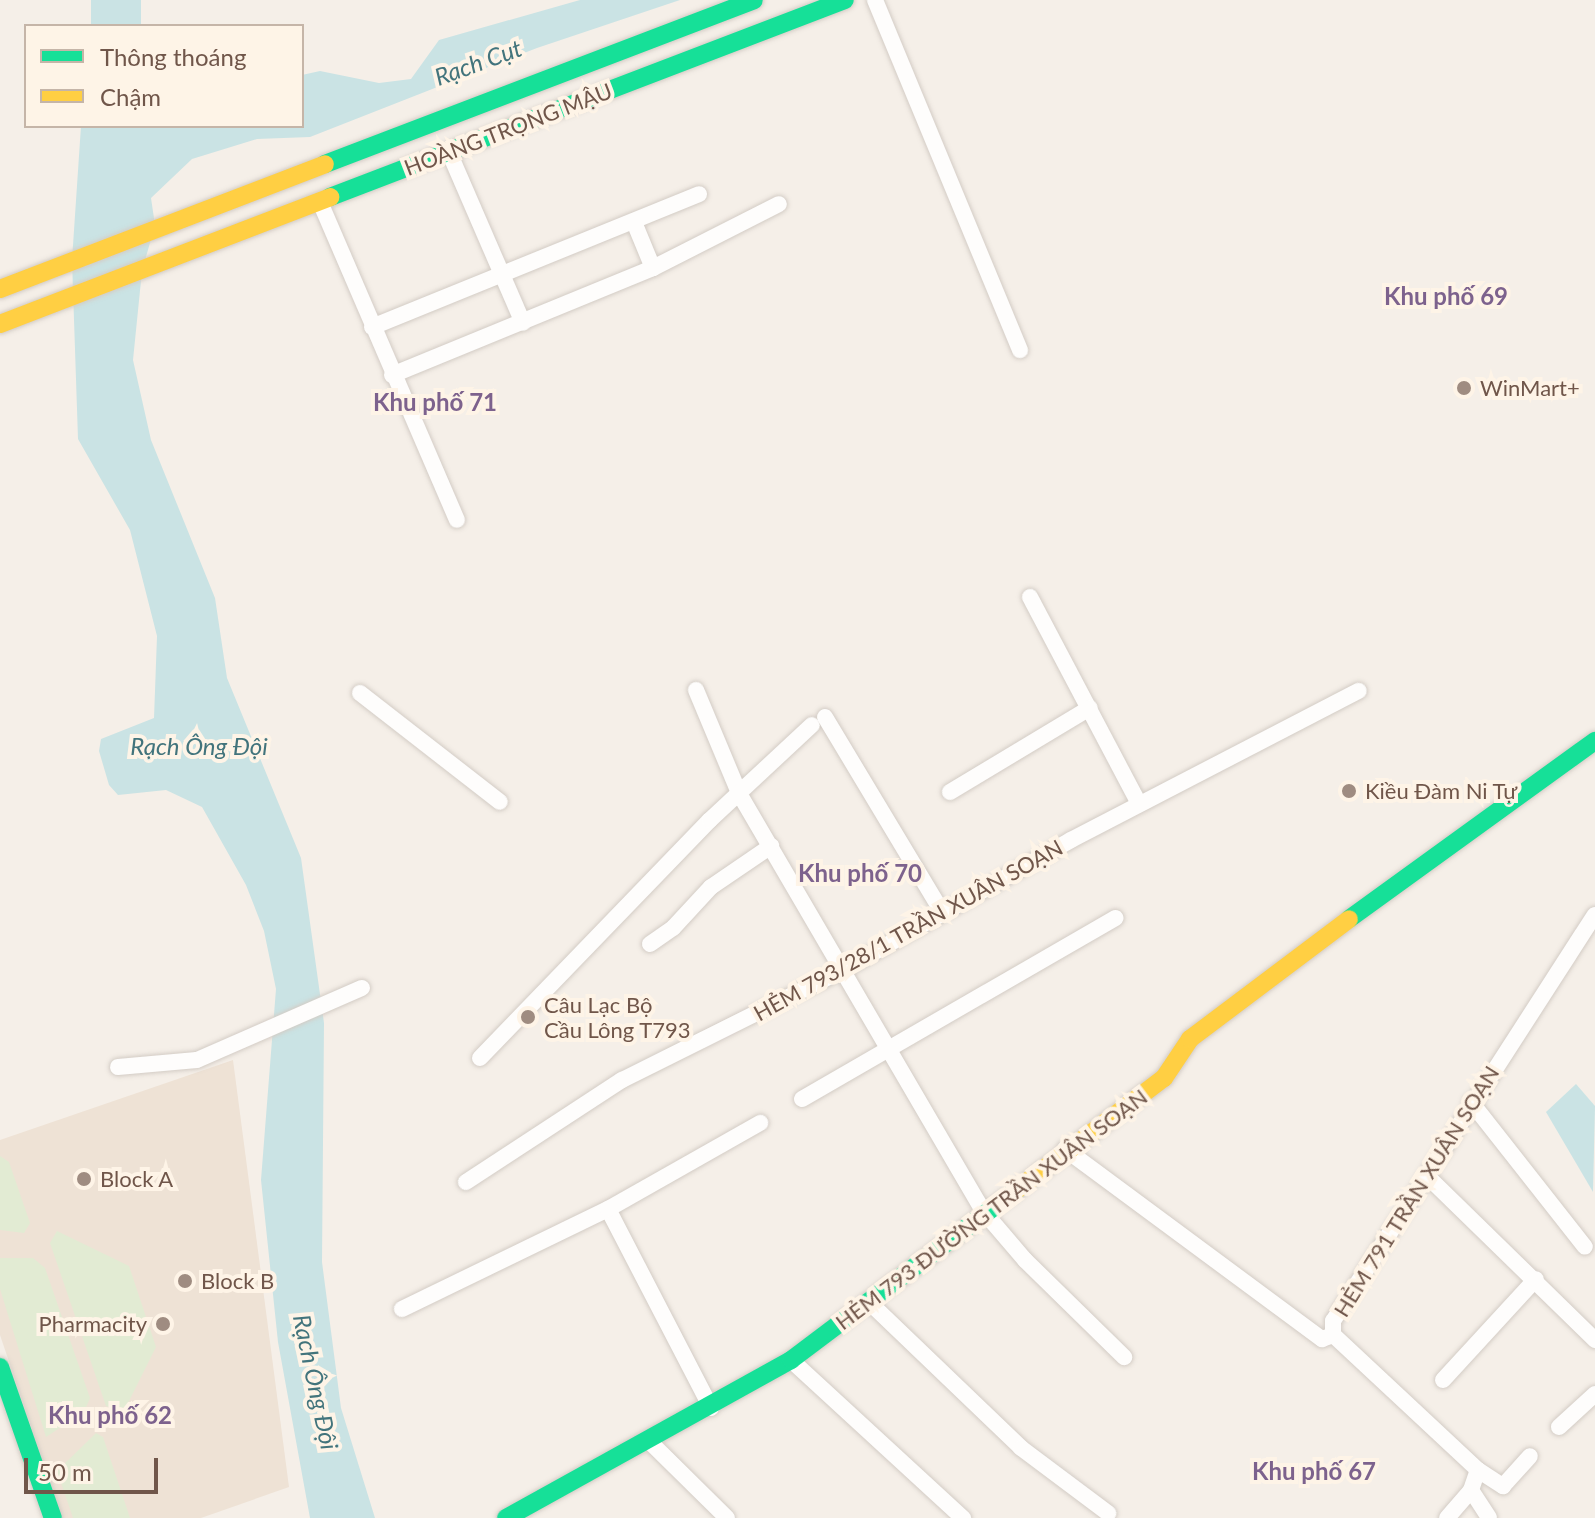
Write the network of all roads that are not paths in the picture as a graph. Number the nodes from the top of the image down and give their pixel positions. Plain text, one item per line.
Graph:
1 (754, 0) edge
2 (845, 0) edge
3 (875, 0) edge
4 (575, 69) junction
5 (585, 100) junction
6 (449, 152) junction
7 (308, 171) junction
8 (699, 194) dead end
9 (320, 202) junction
10 (779, 204) dead end
11 (634, 222) junction
12 (653, 268) junction
13 (502, 276) junction
14 (9, 285) edge
15 (523, 323) junction
16 (0, 324) edge
17 (372, 327) junction
18 (1020, 350) dead end
19 (392, 375) junction
20 (457, 520) dead end
21 (1030, 597) dead end
22 (696, 690) dead end
23 (1359, 691) dead end
24 (360, 693) dead end
25 (1090, 708) junction
26 (1595, 741) edge
27 (950, 792) dead end
28 (740, 795) junction
29 (500, 802) dead end
30 (1139, 804) junction
31 (771, 846) junction
32 (943, 913) junction
33 (1595, 915) edge
34 (1115, 918) dead end
35 (650, 944) dead end
36 (843, 970) junction
37 (362, 988) dead end
38 (890, 1049) junction
39 (480, 1058) dead end
40 (118, 1067) dead end
41 (802, 1099) dead end
42 (1471, 1102) junction
43 (760, 1123) dead end
44 (1065, 1149) junction
45 (1427, 1176) junction
46 (466, 1182) dead end
47 (608, 1209) junction
48 (984, 1212) junction
49 (1585, 1247) dead end
50 (1536, 1279) junction
51 (869, 1302) junction
52 (402, 1309) dead end
53 (1333, 1335) junction
54 (1595, 1340) edge
55 (1124, 1357) dead end
56 (791, 1360) junction
57 (1, 1371) edge
58 (1443, 1380) dead end
59 (1595, 1394) edge
60 (711, 1408) junction
61 (1559, 1427) dead end
62 (650, 1442) junction
63 (1530, 1456) dead end
64 (1478, 1470) junction
65 (1471, 1490) junction
66 (1108, 1513) dead end
67 (53, 1518) edge
68 (506, 1518) edge
69 (727, 1518) edge
70 (963, 1518) edge
71 (1447, 1518) edge
72 (1489, 1518) edge

1 - 4 main road, HOÀNG TRỌNG MẬU
2 - 5 main road, HOÀNG TRỌNG MẬU
3 - 18 street
4 - 5 main road
4 - 7 main road, HOÀNG TRỌNG MẬU
5 - 6 main road, HOÀNG TRỌNG MẬU
6 - 9 main road, HOÀNG TRỌNG MẬU
6 - 13 street
7 - 9 main road
7 - 14 main road, HOÀNG TRỌNG MẬU
8 - 11 street
9 - 16 main road, HOÀNG TRỌNG MẬU
9 - 17 street
10 - 12 street
11 - 12 street
11 - 13 street
12 - 15 street
13 - 15 street
13 - 17 street
15 - 19 street
17 - 19 street
19 - 20 street
21 - 25 street
22 - 28 street
23 - 30 street, HẺM 793/28/1 TRẦN XUÂN SOẠN
24 - 29 street
25 - 27 street
25 - 30 street
26 - 44 main road, HẺM 793 ĐƯỜNG TRẦN XUÂN SOẠN
28 - 31 street
28 - 32 street
28 - 39 street
30 - 32 street, HẺM 793/28/1 TRẦN XUÂN SOẠN
31 - 35 street
31 - 36 street
32 - 36 street, HẺM 793/28/1 TRẦN XUÂN SOẠN
33 - 42 street, HẺM 791 TRẦN XUÂN SOẠN
34 - 38 street
36 - 38 street
36 - 46 street, HẺM 793/28/1 TRẦN XUÂN SOẠN
37 - 40 street
38 - 41 street
38 - 48 street
42 - 45 street, HẺM 791 TRẦN XUÂN SOẠN
42 - 49 street
43 - 47 street
44 - 48 main road, HẺM 793 ĐƯỜNG TRẦN XUÂN SOẠN
44 - 53 street
45 - 50 street
45 - 53 street, HẺM 791 TRẦN XUÂN SOẠN
47 - 52 street
47 - 60 street
48 - 51 main road, HẺM 793 ĐƯỜNG TRẦN XUÂN SOẠN
48 - 55 street
50 - 54 street
50 - 58 street
51 - 56 main road, HẺM 793 ĐƯỜNG TRẦN XUÂN SOẠN
51 - 66 street
53 - 64 street, HẺM 791 TRẦN XUÂN SOẠN
56 - 60 main road, HẺM 793 ĐƯỜNG TRẦN XUÂN SOẠN
56 - 70 street
57 - 67 main road
59 - 61 street
60 - 62 main road, HẺM 793 ĐƯỜNG TRẦN XUÂN SOẠN
62 - 68 main road, HẺM 793 ĐƯỜNG TRẦN XUÂN SOẠN
62 - 69 street
63 - 64 street
64 - 65 street
65 - 71 street
65 - 72 street

